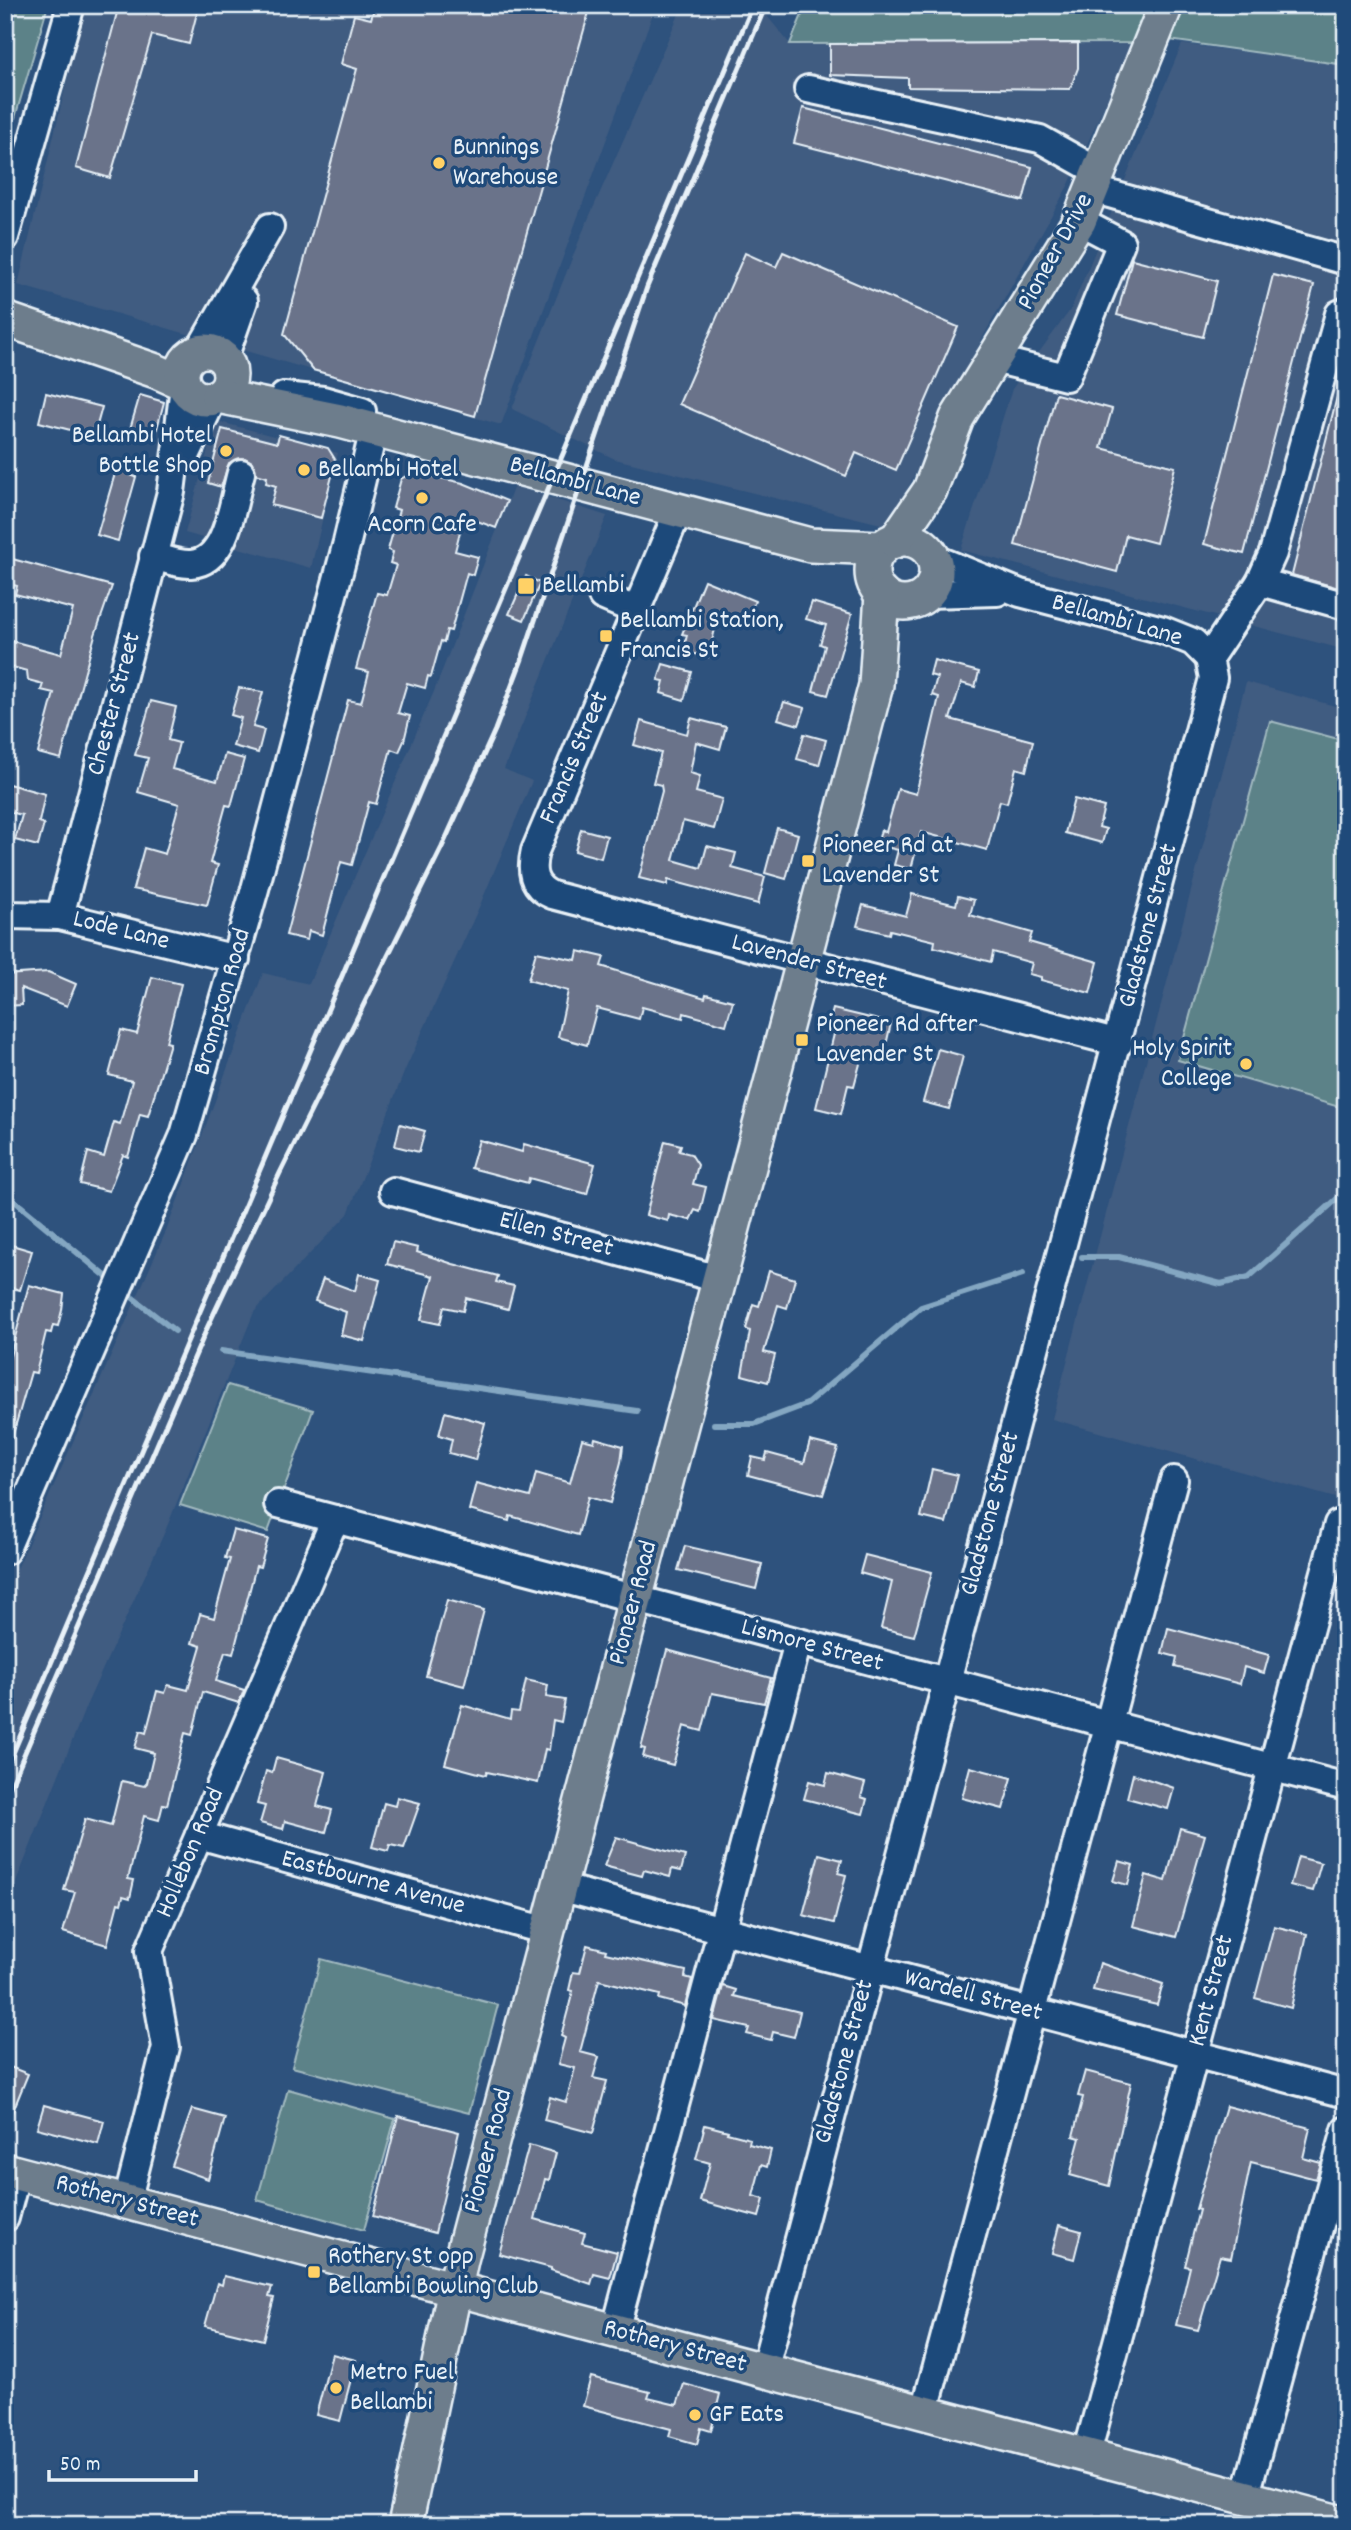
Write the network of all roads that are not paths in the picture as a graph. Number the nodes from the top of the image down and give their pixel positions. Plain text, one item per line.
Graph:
1 (71, 5) edge
2 (1166, 5) edge
3 (808, 89) dead end
4 (1095, 181) junction
5 (1079, 221) junction
6 (5, 237) edge
7 (1346, 261) edge
8 (1346, 311) edge
9 (5, 319) edge
10 (79, 343) junction
11 (212, 357) junction
12 (993, 359) junction
13 (199, 391) junction
14 (278, 395) junction
15 (340, 421) junction
16 (374, 429) junction
17 (483, 458) junction
18 (242, 473) dead end
19 (930, 490) junction
20 (679, 509) junction
21 (810, 545) junction
22 (889, 545) junction
23 (153, 556) junction
24 (932, 556) junction
25 (1261, 582) junction
26 (879, 589) junction
27 (1020, 593) junction
28 (602, 596) dead end
29 (924, 596) junction
30 (1346, 606) edge
31 (637, 611) junction
32 (1209, 658) junction
33 (876, 685) junction
34 (535, 851) joint
35 (5, 915) edge
36 (60, 916) junction
37 (236, 959) junction
38 (803, 961) junction
39 (1119, 1043) junction
40 (393, 1191) dead end
41 (719, 1279) junction
42 (1174, 1479) dead end
43 (278, 1504) dead end
44 (335, 1519) junction
45 (1338, 1524) dead end
46 (5, 1551) edge
47 (635, 1599) junction
48 (798, 1642) junction
49 (946, 1681) junction
50 (1109, 1724) junction
51 (1272, 1768) junction
52 (1346, 1787) edge
53 (199, 1835) junction
54 (559, 1887) junction
55 (722, 1930) junction
56 (547, 1931) junction
57 (870, 1969) junction
58 (1033, 2012) junction
59 (1195, 2054) junction
60 (1346, 2094) edge
61 (1346, 2130) edge
62 (11, 2171) edge
63 (127, 2202) junction
64 (5, 2218) edge
65 (454, 2288) junction
66 (615, 2331) junction
67 (764, 2371) junction
68 (924, 2414) junction
69 (1086, 2457) junction
70 (1245, 2498) junction
71 (1346, 2524) edge
72 (405, 2525) edge

1 - 6 street
2 - 4 main road, Pioneer Drive
3 - 4 street
4 - 5 main road, Pioneer Drive
4 - 7 street
5 - 12 main road, Pioneer Drive
5 - 12 street
8 - 25 street
9 - 10 main road
10 - 11 main road
10 - 13 main road
11 - 13 main road
11 - 13 main road
11 - 14 main road
12 - 19 main road, Pioneer Drive
13 - 15 main road
13 - 23 street, Chester Street
14 - 15 main road
14 - 17 street
15 - 16 main road, Bellambi Lane
16 - 17 main road, Bellambi Lane
16 - 37 street, Brompton Road
17 - 20 main road, Bellambi Lane
18 - 23 street
19 - 22 main road, Pioneer Drive
19 - 24 main road, Pioneer Drive
20 - 21 main road, Bellambi Lane
20 - 31 street, Francis Street
21 - 22 main road, Bellambi Lane
21 - 26 main road, Bellambi Lane
22 - 24 main road
22 - 26 main road, Pioneer Road
23 - 36 street, Chester Street
24 - 27 street, Bellambi Lane
24 - 29 main road, Pioneer Road
25 - 30 street
25 - 32 street
26 - 29 main road
26 - 33 main road, Pioneer Road
27 - 29 street, Bellambi Lane
27 - 32 street, Bellambi Lane
28 - 31 street
29 - 33 main road, Pioneer Road
31 - 34 street, Francis Street
32 - 39 street, Gladstone Street
33 - 38 main road, Pioneer Road
34 - 38 street, Lavender Street
35 - 36 street, Lode Lane
36 - 37 street, Lode Lane
37 - 46 street, Brompton Road
38 - 39 street, Lavender Street
38 - 41 main road, Pioneer Road
39 - 49 street, Gladstone Street
40 - 41 street, Ellen Street
41 - 47 main road, Pioneer Road
42 - 50 street
43 - 44 street, Lismore Street
44 - 47 street, Lismore Street
44 - 53 street, Hollebon Road
45 - 51 street, Kent Street
47 - 48 street, Lismore Street
47 - 54 main road, Pioneer Road
48 - 49 street, Lismore Street
48 - 55 street
49 - 50 street, Lismore Street
49 - 57 street, Gladstone Street
50 - 51 street, Lismore Street
50 - 58 street
51 - 52 street, Lismore Street
51 - 59 street, Kent Street
53 - 56 street, Eastbourne Avenue
53 - 63 street, Hollebon Road
54 - 55 street, Wardell Street
54 - 56 main road, Pioneer Road
55 - 57 street, Wardell Street
55 - 66 street
56 - 65 main road, Pioneer Road
57 - 58 street, Wardell Street
57 - 67 street, Gladstone Street
58 - 59 street, Wardell Street
58 - 68 street
59 - 60 street, Wardell Street
59 - 69 street, Kent Street
61 - 70 street
62 - 63 main road, Rothery Street
62 - 64 street
63 - 65 main road, Rothery Street
65 - 66 main road, Rothery Street
65 - 72 main road, Pioneer Road
66 - 67 main road, Rothery Street
67 - 68 main road, Rothery Street
68 - 69 main road, Rothery Street
69 - 70 main road, Rothery Street
70 - 71 main road, Rothery Street

